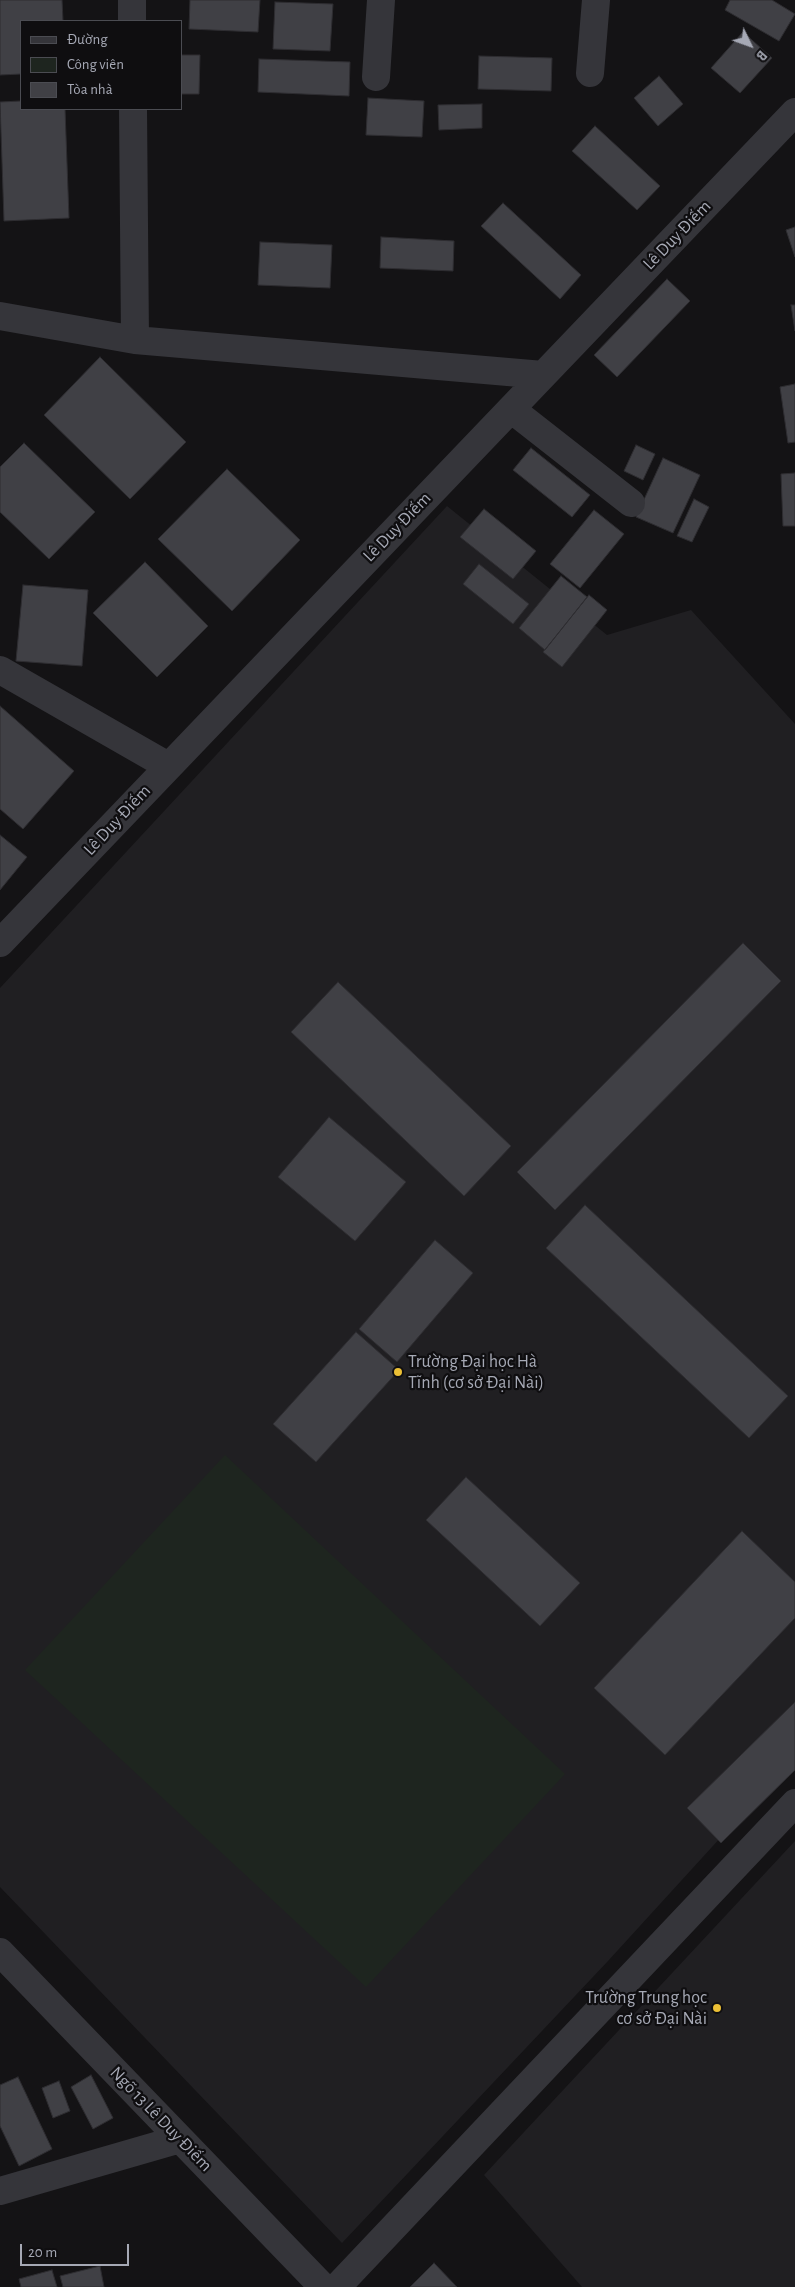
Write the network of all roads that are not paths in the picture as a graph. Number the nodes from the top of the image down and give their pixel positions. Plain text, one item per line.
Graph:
1 (132, 0) edge
2 (381, 0) edge
3 (596, 0) edge
4 (132, 20) edge
5 (590, 73) dead end
6 (376, 77) dead end
7 (133, 110) edge
8 (795, 112) edge
9 (0, 316) edge
10 (136, 340) junction
11 (543, 375) junction
12 (511, 409) junction
13 (631, 503) dead end
14 (0, 670) edge
15 (168, 766) junction
16 (0, 943) edge
17 (795, 1803) edge
18 (0, 1952) edge
19 (180, 2139) junction
20 (0, 2191) edge
21 (323, 2287) edge
22 (337, 2287) edge

1 - 4 street
2 - 6 street
3 - 5 street
7 - 10 street
8 - 11 street, Lê Duy Điếm
9 - 10 street
10 - 11 street
11 - 12 street, Lê Duy Điếm
12 - 13 street
12 - 15 street, Lê Duy Điếm
14 - 15 street
15 - 16 street, Lê Duy Điếm
17 - 22 street
18 - 19 street, Ngõ 13 Lê Duy Điếm
19 - 20 street
19 - 21 street, Ngõ 13 Lê Duy Điếm

